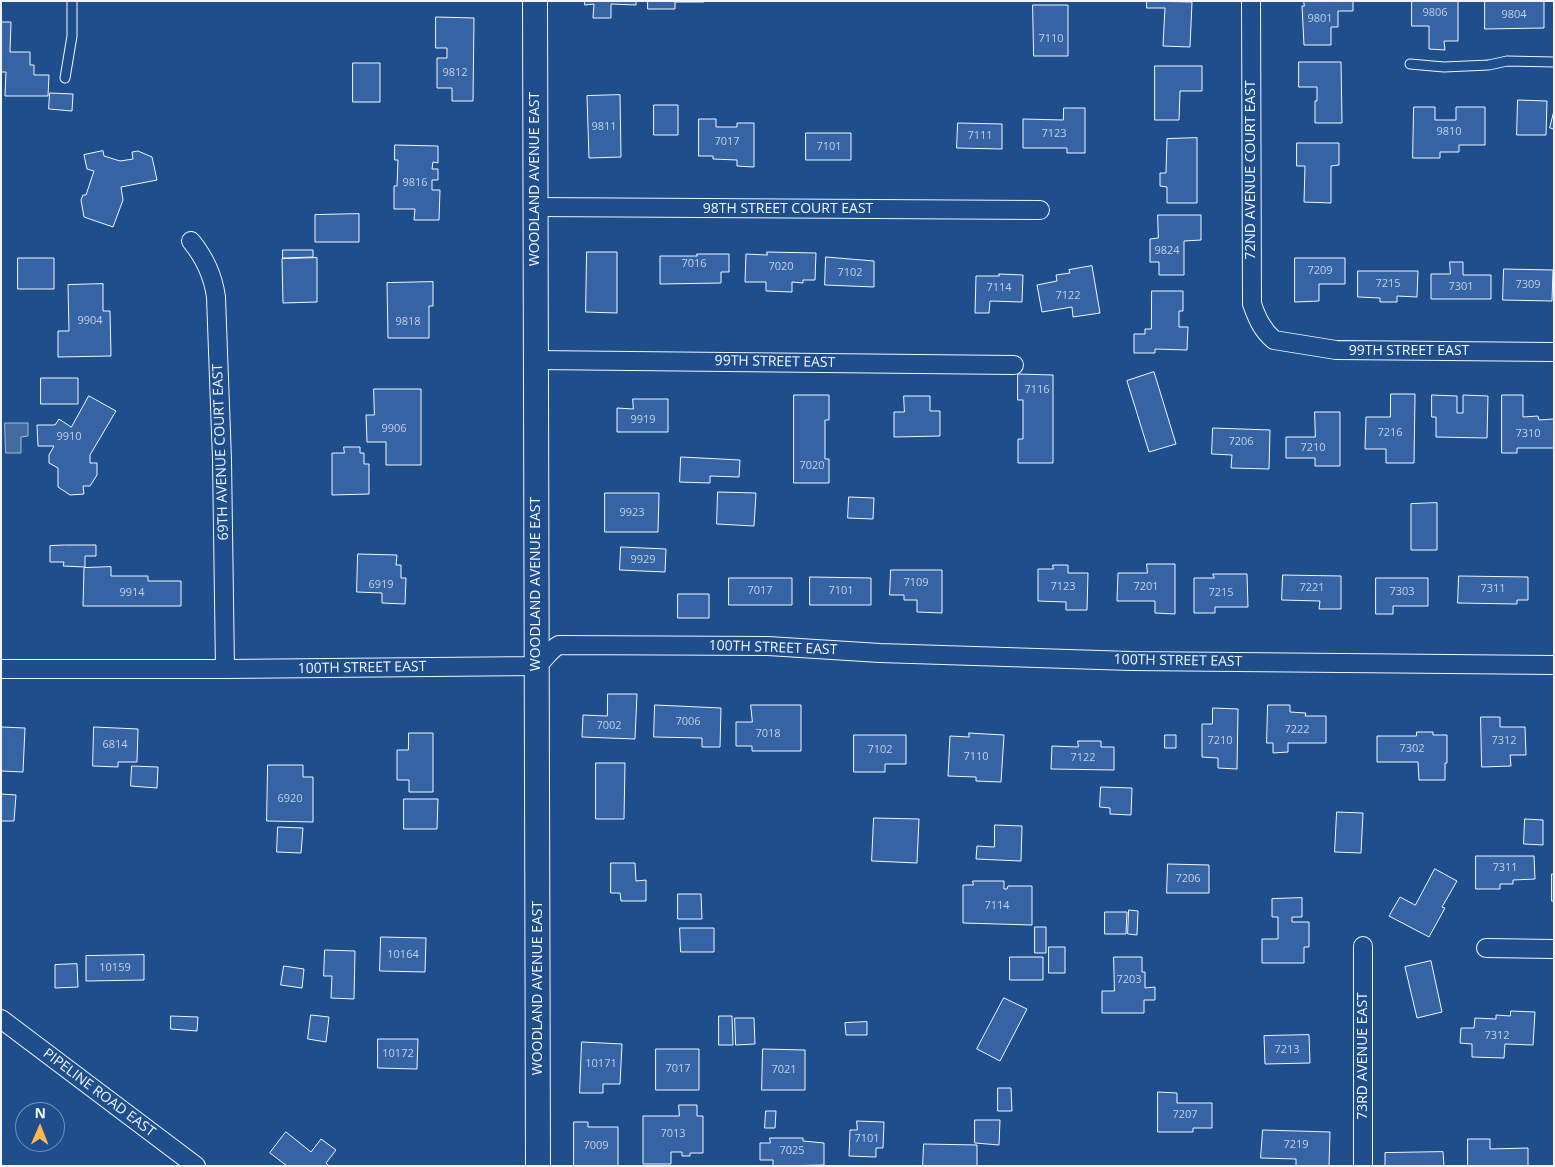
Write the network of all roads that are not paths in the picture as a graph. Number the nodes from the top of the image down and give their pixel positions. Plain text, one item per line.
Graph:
1 (72, 1) edge
2 (534, 1) edge
3 (1251, 1) edge
4 (1554, 62) edge
5 (1410, 64) dead end
6 (65, 78) dead end
7 (535, 207) junction
8 (1040, 210) dead end
9 (191, 241) dead end
10 (1267, 334) joint
11 (1554, 352) edge
12 (536, 360) junction
13 (1014, 365) dead end
14 (1554, 665) edge
15 (536, 666) junction
16 (1, 669) edge
17 (225, 669) junction
18 (1363, 946) dead end
19 (1486, 948) dead end
20 (1554, 949) edge
21 (1, 1019) edge
22 (196, 1166) edge
23 (538, 1166) edge
24 (1363, 1166) edge

1 - 6 lane
2 - 7 street, WOODLAND AVENUE EAST
3 - 10 street, 72ND AVENUE COURT EAST
4 - 5 lane
7 - 8 street, 98TH STREET COURT EAST
7 - 12 street, WOODLAND AVENUE EAST
9 - 17 street, 69TH AVENUE COURT EAST
10 - 11 street, 99TH STREET EAST
12 - 13 street, 99TH STREET EAST
12 - 15 street, WOODLAND AVENUE EAST
14 - 15 street, 100TH STREET EAST
15 - 17 street, 100TH STREET EAST
15 - 23 street, WOODLAND AVENUE EAST
16 - 17 street, 100TH STREET EAST
18 - 24 street, 73RD AVENUE EAST
19 - 20 street
21 - 22 street, PIPELINE ROAD EAST

